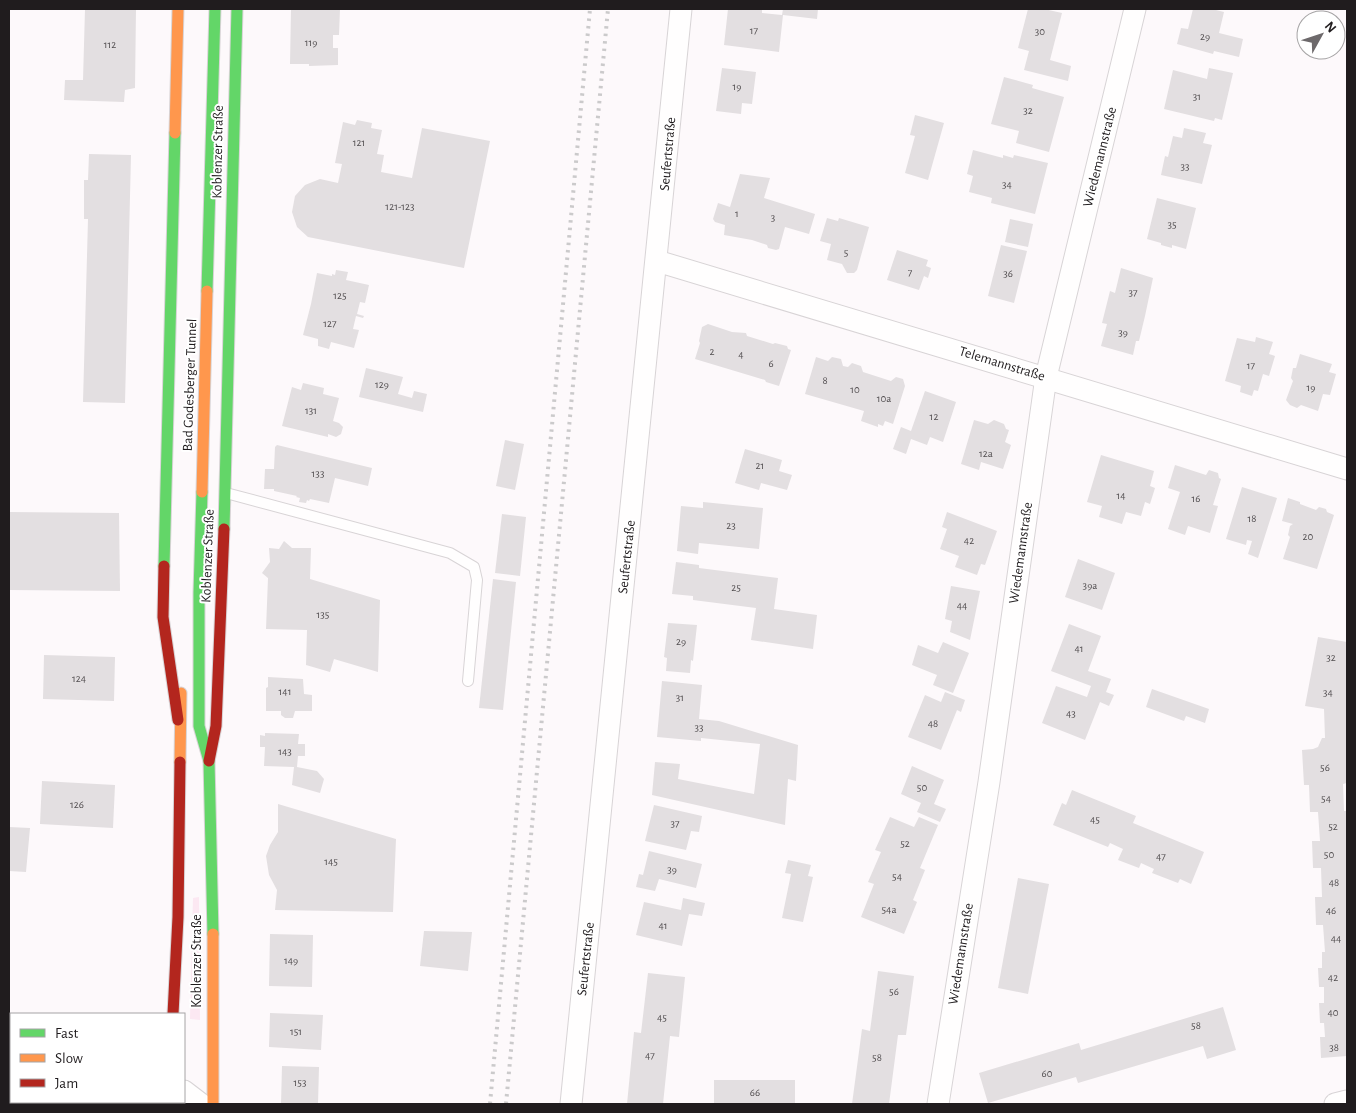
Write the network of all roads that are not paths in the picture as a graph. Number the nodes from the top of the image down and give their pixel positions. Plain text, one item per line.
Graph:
1 (178, 9) edge
2 (216, 9) edge
3 (237, 9) edge
4 (681, 9) edge
5 (1135, 9) edge
6 (657, 261) junction
7 (1046, 377) junction
8 (1347, 469) edge
9 (225, 493) junction
10 (182, 664) dead end
11 (468, 681) dead end
12 (180, 734) junction
13 (209, 761) junction
14 (173, 1013) edge
15 (185, 1092) edge
16 (1347, 1101) edge
17 (201, 1104) edge
18 (212, 1104) edge
19 (571, 1104) edge
20 (938, 1104) edge
21 (1335, 1104) edge

1 - 12 main road, Koblenzer Straße
2 - 13 main road, Bad Godesberger Tunnel
3 - 9 main road, Koblenzer Straße
4 - 6 street, Seufertstraße
5 - 7 street, Wiedemannstraße
6 - 7 street, Telemannstraße
6 - 19 street, Seufertstraße
7 - 8 street, Telemannstraße
7 - 20 street, Wiedemannstraße
9 - 11 lane
9 - 13 main road, Koblenzer Straße
10 - 12 main road
12 - 14 main road, Koblenzer Straße
13 - 18 main road, Koblenzer Straße
15 - 17 street
16 - 21 street

